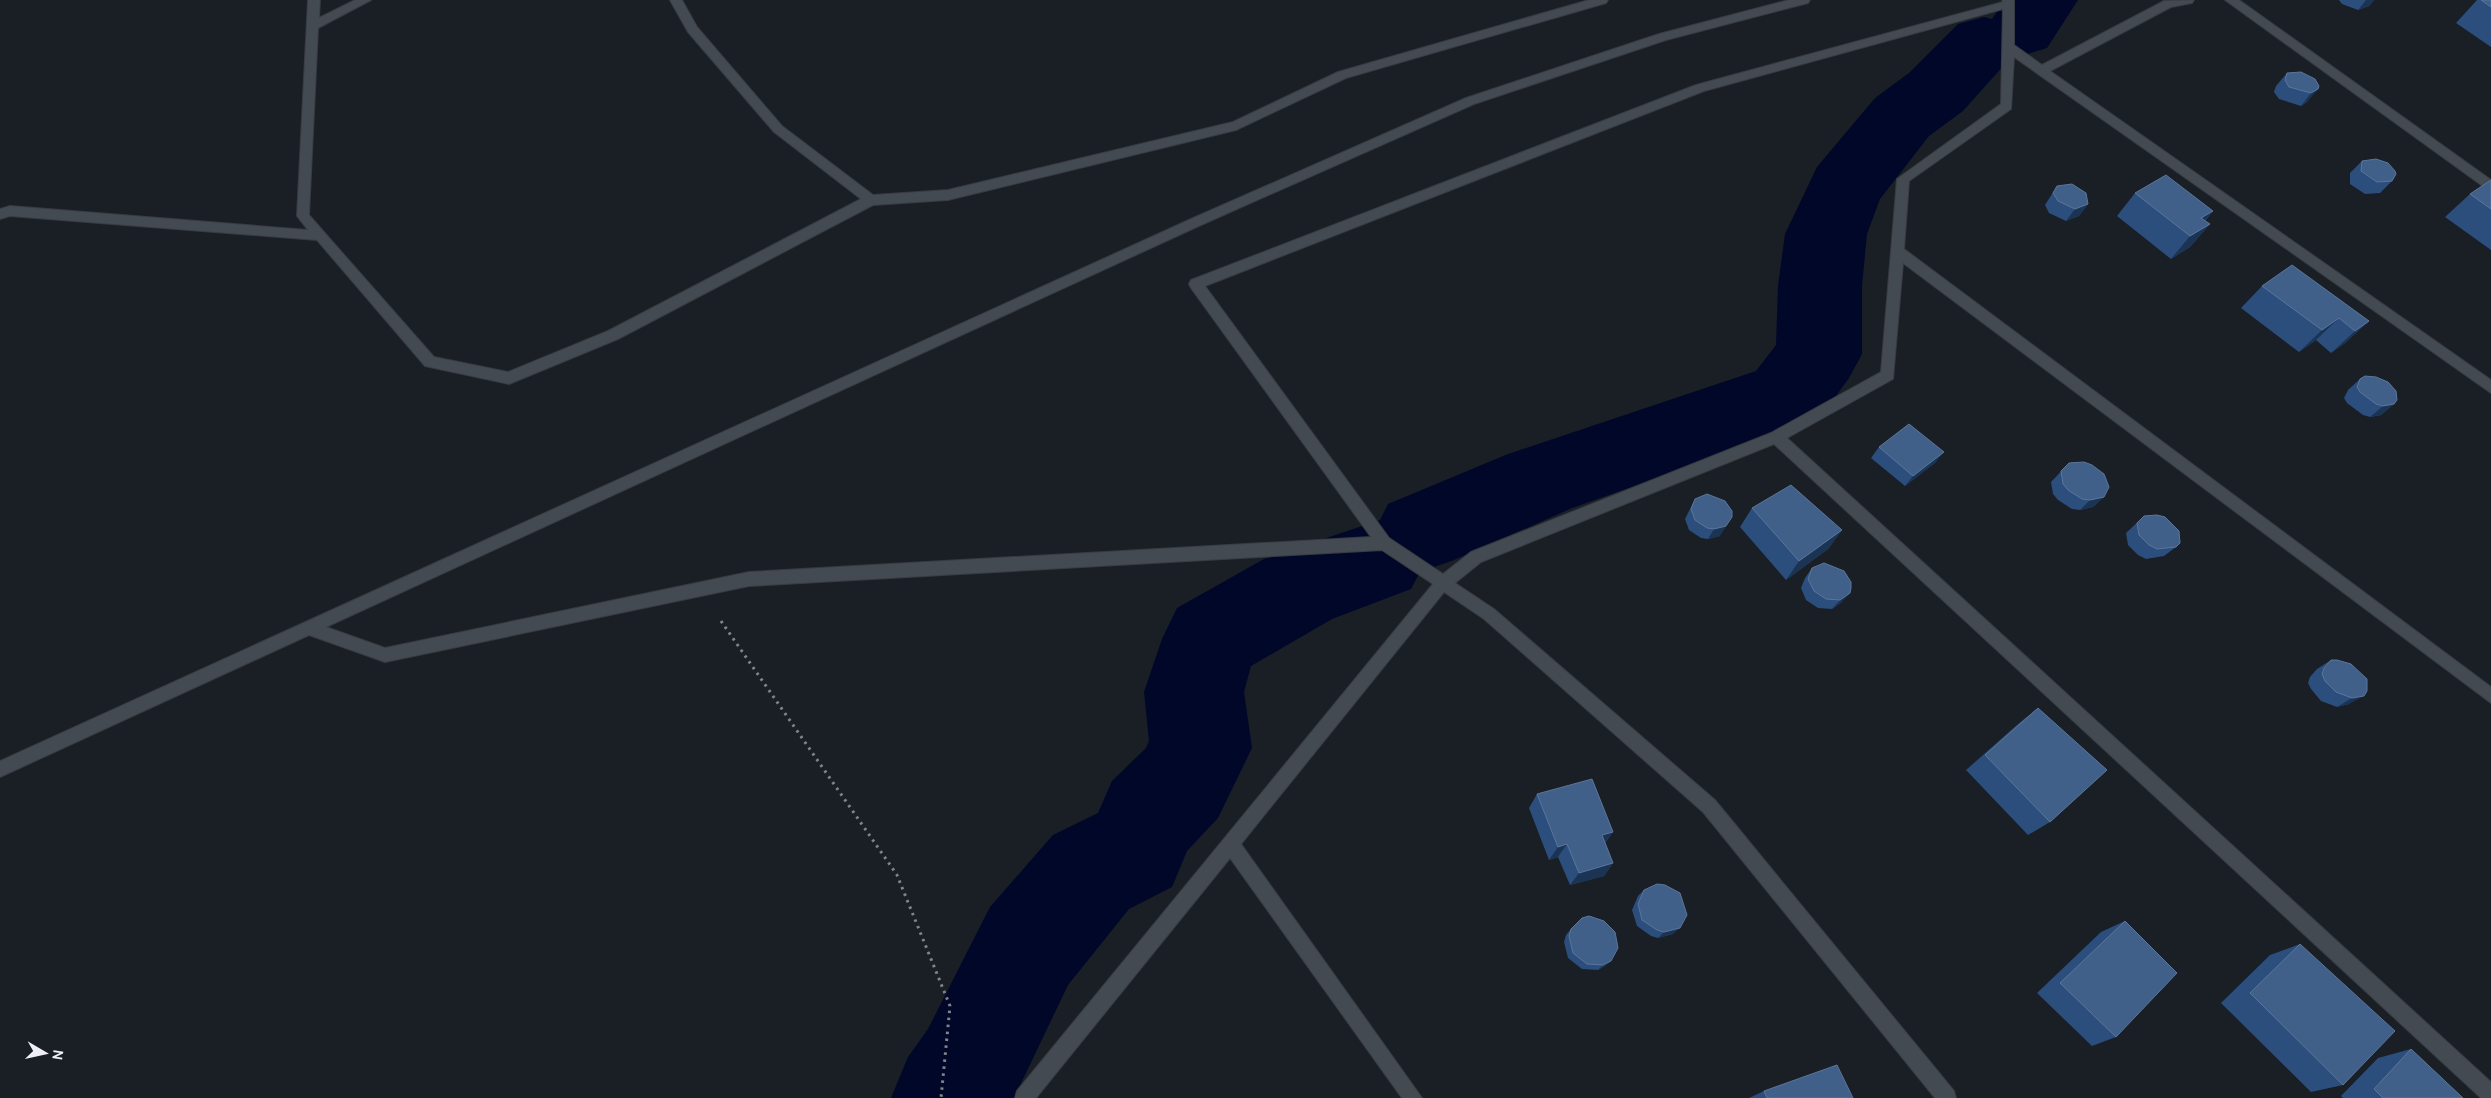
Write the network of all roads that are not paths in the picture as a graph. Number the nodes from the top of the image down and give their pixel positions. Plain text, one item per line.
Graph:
1 (314, 0) edge
2 (365, 0) edge
3 (676, 0) edge
4 (1602, 0) edge
5 (1804, 0) edge
6 (2188, 0) edge
7 (2231, 0) edge
8 (2009, 2) edge
9 (312, 26) junction
10 (2008, 47) junction
11 (2040, 71) junction
12 (2491, 187) edge
13 (871, 200) junction
14 (0, 214) edge
15 (322, 236) junction
16 (1897, 251) junction
17 (2491, 387) edge
18 (1776, 437) junction
19 (1384, 543) junction
20 (1442, 584) junction
21 (308, 628) junction
22 (2491, 696) edge
23 (0, 769) edge
24 (1231, 845) junction
25 (2491, 1095) edge
26 (1024, 1098) edge
27 (1413, 1098) edge
28 (1947, 1098) edge

1 - 9 street
2 - 9 street
3 - 13 street
4 - 13 street
5 - 21 street
6 - 11 street
7 - 12 street
8 - 10 street
8 - 19 street
9 - 15 street
10 - 11 street
10 - 16 street
11 - 17 street
13 - 15 street
14 - 15 street
16 - 18 street
16 - 22 street
18 - 20 street
18 - 25 street
19 - 20 street
19 - 21 street
20 - 24 street
20 - 28 street
21 - 23 street
24 - 26 street
24 - 27 street

